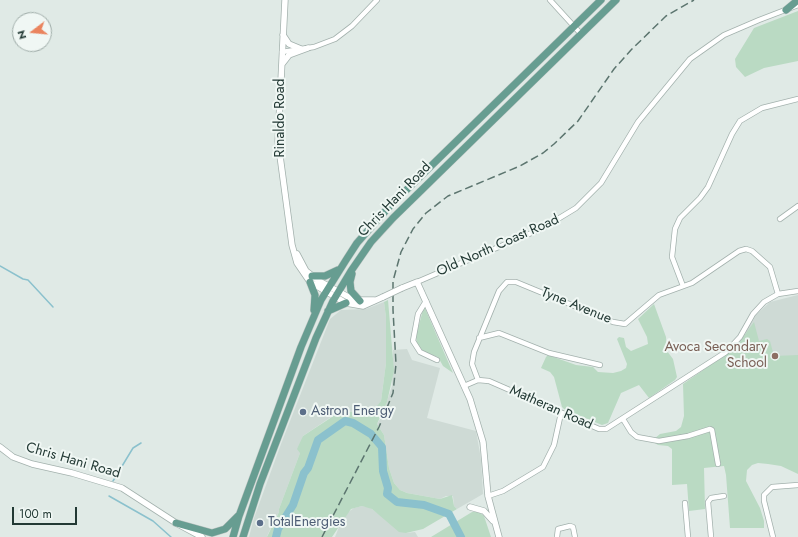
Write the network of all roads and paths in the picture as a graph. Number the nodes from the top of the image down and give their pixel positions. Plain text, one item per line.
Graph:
1 (285, 0) edge
2 (377, 0) edge
3 (550, 0) edge
4 (600, 0) edge
5 (616, 0) edge
6 (798, 0) edge
7 (798, 5) edge
8 (786, 10) junction
9 (574, 26) junction
10 (283, 34) junction
11 (581, 34) junction
12 (308, 48) junction
13 (301, 49) junction
14 (282, 52) junction
15 (281, 65) junction
16 (798, 99) edge
17 (798, 206) edge
18 (780, 219) dead end
19 (353, 268) junction
20 (339, 270) junction
21 (311, 279) junction
22 (417, 282) junction
23 (683, 286) junction
24 (327, 289) junction
25 (798, 291) edge
26 (337, 294) junction
27 (778, 294) junction
28 (380, 298) junction
29 (360, 301) junction
30 (426, 301) junction
31 (346, 303) junction
32 (328, 311) junction
33 (311, 324) junction
34 (479, 338) junction
35 (437, 360) dead end
36 (600, 365) dead end
37 (478, 380) junction
38 (464, 386) junction
39 (561, 413) junction
40 (623, 420) junction
41 (0, 447) edge
42 (718, 464) dead end
43 (798, 485) edge
44 (488, 496) junction
45 (724, 496) dead end
46 (685, 503) dead end
47 (470, 507) dead end
48 (239, 516) junction
49 (176, 523) junction
50 (495, 523) junction
51 (202, 537) edge
52 (233, 537) edge
53 (243, 537) edge
54 (499, 537) edge
55 (556, 537) edge
56 (574, 537) edge
57 (688, 537) edge
58 (711, 537) edge
59 (773, 537) edge

1 - 10 street, Rinaldo Road
2 - 12 street
3 - 9 street
4 - 9 main road, Chris Hani Road
5 - 11 main road, Chris Hani Road
6 - 8 main road
7 - 8 street, Old North Coast Road
8 - 22 street, Old North Coast Road
9 - 11 street
9 - 20 main road, Chris Hani Road
10 - 13 street
10 - 14 street, Rinaldo Road
11 - 19 main road, Chris Hani Road
12 - 13 street
12 - 15 street
13 - 14 street
14 - 15 street, Rinaldo Road
15 - 21 street, Rinaldo Road
16 - 23 street
17 - 18 street
19 - 26 main road, Chris Hani Road
19 - 29 main road
20 - 21 main road
20 - 24 main road, Chris Hani Road
21 - 24 street, Rinaldo Road
21 - 33 main road
22 - 28 street, Old North Coast Road, bridge
22 - 30 street
23 - 27 street, Tyne Avenue
23 - 34 street, Tyne Avenue
24 - 26 street, Rinaldo Road
24 - 33 main road, Chris Hani Road
25 - 27 street
26 - 29 street, Old North Coast Road
26 - 31 street, Old North Coast Road
26 - 32 main road, Chris Hani Road
27 - 40 street, Matheran Road
28 - 29 street, Old North Coast Road
28 - 31 street, Old North Coast Road
30 - 35 street
30 - 38 street
31 - 32 main road
32 - 53 main road, Chris Hani Road
33 - 48 main road, Chris Hani Road
34 - 36 street
34 - 37 street, Tyne Avenue
37 - 38 street
37 - 39 street, Matheran Road
38 - 44 street
39 - 40 street, Matheran Road
39 - 44 street
40 - 42 street
41 - 49 street, Chris Hani Road
43 - 59 street
44 - 50 street
45 - 58 street
46 - 57 street
47 - 50 street
48 - 49 main road
48 - 52 main road, Chris Hani Road
49 - 51 street, Chris Hani Road
50 - 54 street
55 - 56 street

